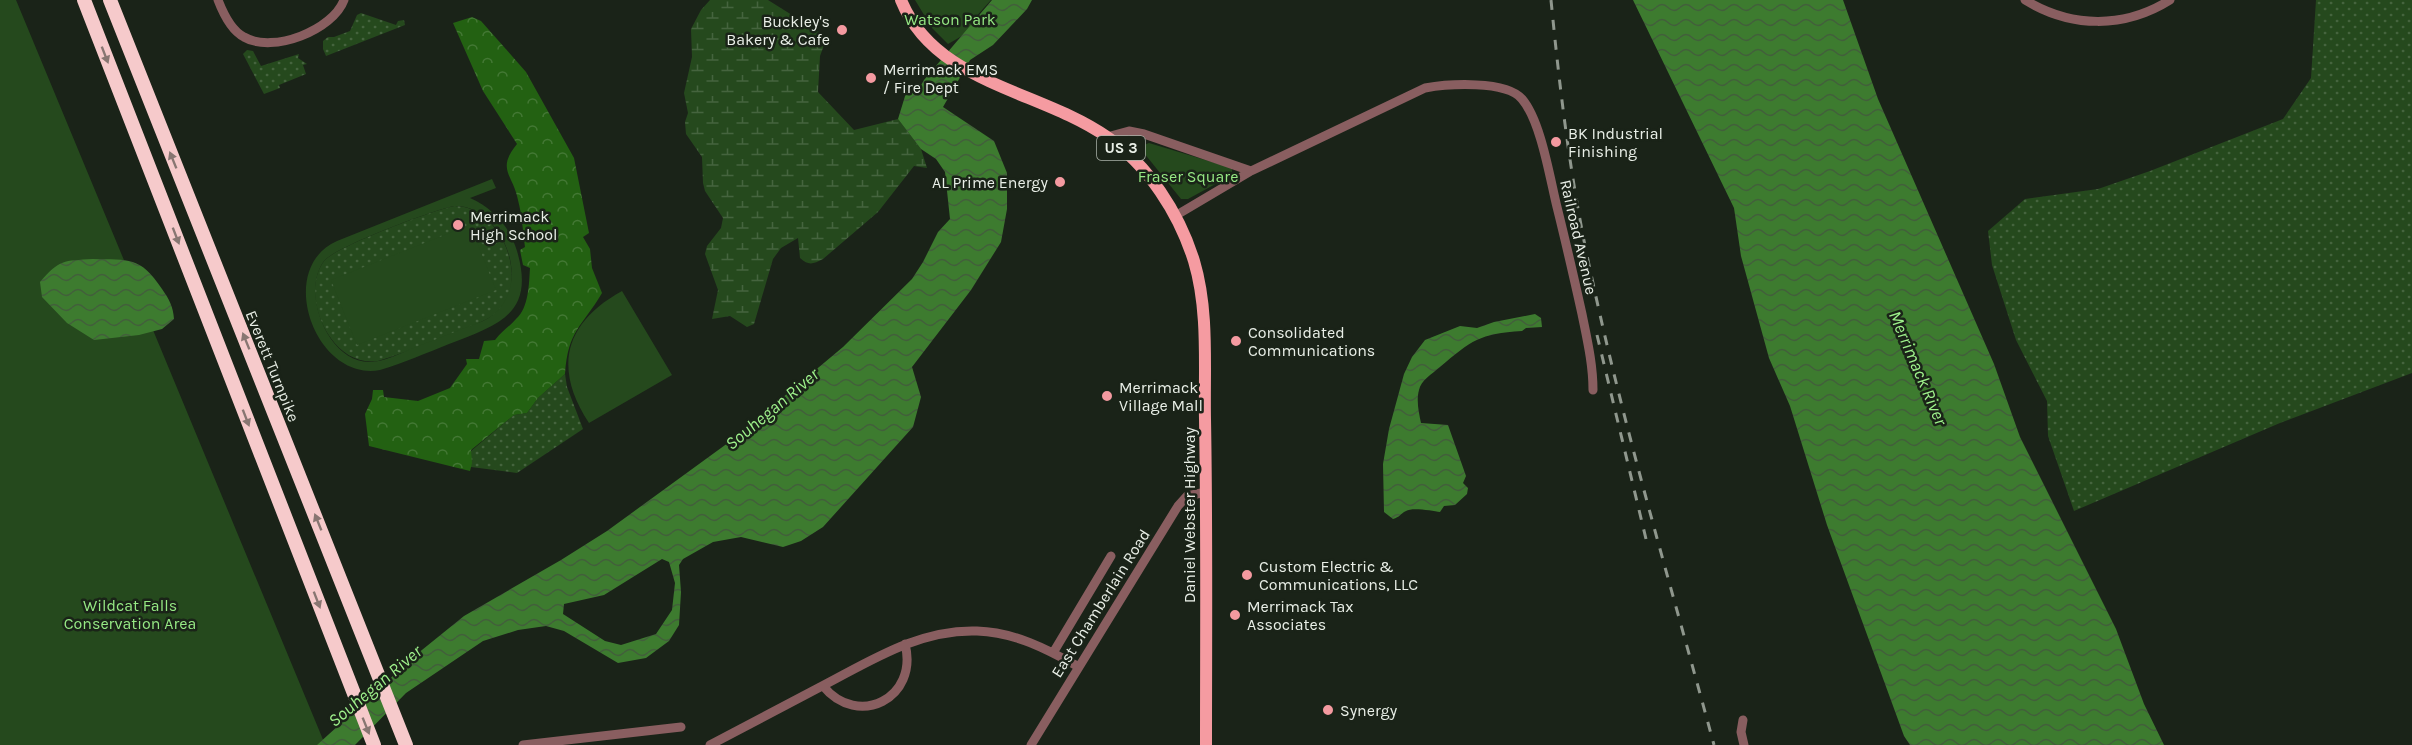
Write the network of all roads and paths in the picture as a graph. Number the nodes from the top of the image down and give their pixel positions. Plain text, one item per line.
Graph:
1 (84, 0) edge
2 (110, 0) edge
3 (218, 0) edge
4 (344, 0) edge
5 (901, 0) edge
6 (2025, 0) edge
7 (2170, 0) edge
8 (1107, 137) junction
9 (1251, 171) junction
10 (1175, 216) junction
11 (1593, 390) dead end
12 (1206, 492) junction
13 (1111, 556) dead end
14 (904, 644) junction
15 (1053, 653) junction
16 (1079, 668) junction
17 (823, 686) junction
18 (1743, 720) dead end
19 (681, 727) dead end
20 (591, 741) edge
21 (374, 745) edge
22 (406, 745) edge
23 (523, 745) edge
24 (710, 745) edge
25 (1031, 745) edge
26 (1206, 745) edge
27 (1744, 745) edge

1 -> 21 highway
22 -> 2 highway, Everett Turnpike
3 - 4 street
5 - 8 main road, Daniel Webster Highway / US 3
6 - 7 street
8 - 9 street
8 - 10 main road, Daniel Webster Highway / US 3
9 - 10 street, Railroad Avenue
9 - 11 street, Railroad Avenue
10 - 12 main road, Daniel Webster Highway / US 3
12 - 16 street, East Chamberlain Road
12 - 26 main road, Daniel Webster Highway / US 3
13 - 15 street
14 - 15 street
14 - 17 street
14 - 17 street
15 - 16 street
16 - 25 street, East Chamberlain Road
17 - 24 street
18 - 27 street
19 - 20 street
20 - 23 street

